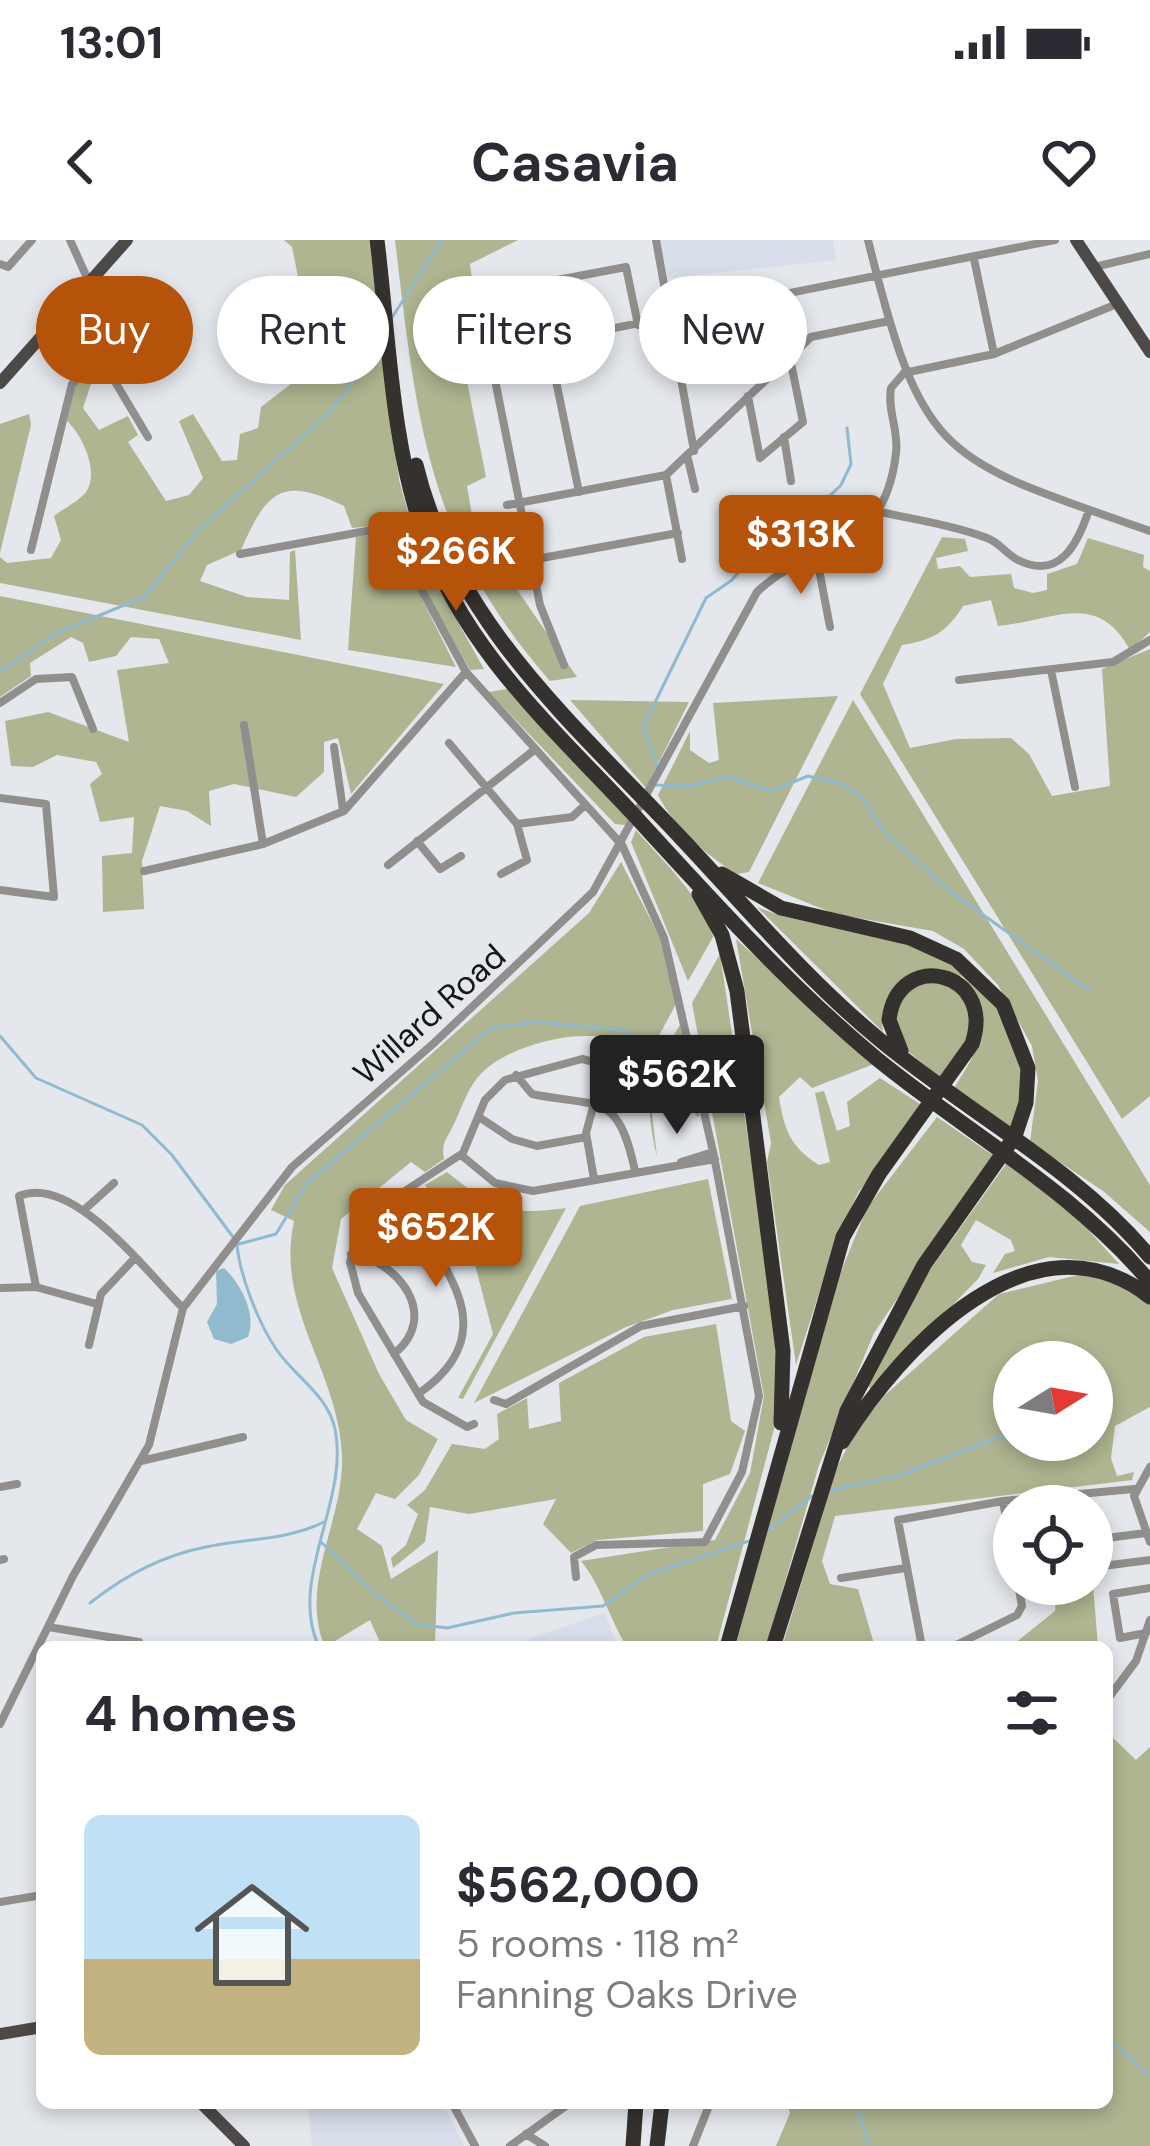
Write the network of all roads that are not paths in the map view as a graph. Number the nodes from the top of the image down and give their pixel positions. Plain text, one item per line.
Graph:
1 (32, 240) edge
2 (70, 240) edge
3 (127, 240) edge
4 (377, 240) edge
5 (386, 240) edge
6 (656, 240) edge
7 (868, 240) edge
8 (1055, 240) edge
9 (1076, 240) edge
10 (1150, 254) edge
11 (974, 259) junction
12 (0, 264) edge
13 (1094, 267) junction
14 (87, 276) edge
15 (95, 276) edge
16 (578, 276) edge
17 (662, 276) edge
18 (878, 280) junction
19 (807, 294) edge
20 (1118, 303) junction
21 (889, 321) junction
22 (638, 325) joint
23 (615, 329) edge
24 (807, 341) edge
25 (36, 343) edge
26 (1150, 352) edge
27 (994, 354) junction
28 (904, 373) junction
29 (0, 383) edge
30 (72, 384) edge
31 (117, 384) edge
32 (495, 384) edge
33 (557, 384) edge
34 (679, 384) edge
35 (759, 384) edge
36 (796, 384) edge
37 (748, 394) junction
38 (784, 436) junction
39 (148, 437) dead end
40 (691, 456) junction
41 (666, 475) junction
42 (791, 481) dead end
43 (695, 489) dead end
44 (579, 492) junction
45 (520, 502) junction
46 (507, 505) dead end
47 (1089, 509) junction
48 (876, 511) junction
49 (1150, 530) edge
50 (678, 533) junction
51 (32, 550) dead end
52 (240, 554) dead end
53 (682, 559) dead end
54 (817, 559) junction
55 (531, 560) junction
56 (830, 627) dead end
57 (1150, 640) edge
58 (564, 665) dead end
59 (1051, 670) junction
60 (466, 672) junction
61 (959, 680) dead end
62 (0, 703) edge
63 (244, 725) dead end
64 (93, 729) dead end
65 (449, 743) dead end
66 (334, 748) dead end
67 (533, 751) junction
68 (1075, 787) dead end
69 (488, 790) junction
70 (0, 798) edge
71 (585, 805) junction
72 (344, 812) junction
73 (517, 824) junction
74 (417, 841) junction
75 (263, 844) junction
76 (622, 845) junction
77 (664, 848) junction
78 (696, 854) junction
79 (461, 856) dead end
80 (388, 865) dead end
81 (144, 871) dead end
82 (501, 874) dead end
83 (0, 890) edge
84 (914, 1067) junction
85 (642, 1074) dead end
86 (516, 1075) junction
87 (928, 1088) junction
88 (595, 1100) junction
89 (479, 1117) junction
90 (586, 1137) junction
91 (1019, 1153) junction
92 (714, 1155) junction
93 (460, 1156) junction
94 (635, 1171) junction
95 (594, 1179) junction
96 (113, 1183) dead end
97 (397, 1196) junction
98 (84, 1210) junction
99 (351, 1254) junction
100 (1150, 1257) edge
101 (134, 1260) junction
102 (1150, 1282) edge
103 (36, 1287) junction
104 (0, 1288) edge
105 (1150, 1297) edge
106 (97, 1304) junction
107 (744, 1306) junction
108 (183, 1308) junction
109 (89, 1345) dead end
110 (394, 1354) junction
111 (418, 1394) junction
112 (494, 1400) dead end
113 (474, 1424) dead end
114 (243, 1437) dead end
115 (141, 1461) junction
116 (1150, 1467) edge
117 (771, 1479) junction
118 (17, 1484) dead end
119 (0, 1487) edge
120 (1134, 1489) junction
121 (1113, 1491) edge
122 (993, 1503) edge
123 (811, 1510) junction
124 (1149, 1536) edge
125 (1113, 1538) edge
126 (1150, 1561) edge
127 (1113, 1565) edge
128 (906, 1568) junction
129 (576, 1577) dead end
130 (841, 1578) dead end
131 (1150, 1588) edge
132 (1020, 1605) edge
133 (1150, 1620) edge
134 (47, 1627) junction
135 (1144, 1634) junction
136 (40, 1641) edge
137 (133, 1641) edge
138 (730, 1641) edge
139 (775, 1641) edge
140 (921, 1641) edge
141 (964, 1641) edge
142 (36, 1650) edge
143 (1113, 1692) edge
144 (0, 1724) edge
145 (36, 1896) edge
146 (0, 1902) edge
147 (36, 2028) edge
148 (0, 2034) edge
149 (207, 2109) edge
150 (455, 2109) edge
151 (561, 2109) edge
152 (661, 2109) edge
153 (707, 2109) edge
154 (635, 2111) edge
155 (526, 2134) junction
156 (244, 2146) edge
157 (475, 2146) edge
158 (510, 2146) edge
159 (545, 2146) edge
160 (630, 2146) edge
161 (658, 2146) edge
162 (692, 2146) edge

1 - 12 street
2 - 14 street
3 - 15 main road
4 - 77 highway
5 - 78 highway
6 - 17 street
7 - 18 street
8 - 11 street
9 - 13 main road
10 - 13 street
11 - 18 street
11 - 27 street
13 - 20 main road
16 - 22 street
18 - 19 street
18 - 21 street
20 - 26 main road
20 - 27 street
21 - 24 street
21 - 28 street
22 - 23 street
25 - 29 main road
27 - 28 street
28 - 47 street
28 - 48 street, Willard Road
30 - 51 street
31 - 39 street
32 - 45 street
33 - 44 street
34 - 40 street
35 - 37 street
36 - 38 street
37 - 38 street
37 - 40 street
38 - 42 street
40 - 41 street
40 - 43 street
41 - 44 street
41 - 50 street
44 - 45 street
45 - 46 street
45 - 55 street
47 - 48 street
47 - 49 street
48 - 54 street, Willard Road
50 - 53 street
50 - 55 street
52 - 60 street
54 - 56 street
54 - 76 street, Willard Road
55 - 58 street
57 - 59 street
59 - 61 street
59 - 68 street
60 - 67 street
60 - 72 street
62 - 64 street
63 - 75 street
65 - 69 street
66 - 72 street
67 - 69 street
67 - 71 street
69 - 73 street
69 - 74 street
70 - 83 street
71 - 73 street
71 - 76 street
72 - 75 street
73 - 82 street
74 - 79 street
74 - 80 street
75 - 81 street
76 - 92 street
76 - 108 street, Willard Road
77 - 87 highway
77 - 117 highway
78 - 84 highway
78 - 123 highway
84 - 87 highway
84 - 117 highway
85 - 86 street
86 - 88 street
86 - 89 street
87 - 91 highway
88 - 90 street
88 - 94 street
89 - 90 street
89 - 93 street
90 - 95 street
91 - 100 highway
91 - 102 highway
92 - 94 street
92 - 107 street
93 - 95 street
93 - 97 street
94 - 95 street
96 - 98 street
97 - 99 street
97 - 111 street
98 - 101 street
98 - 103 street
99 - 110 street
99 - 110 street
101 - 106 street
101 - 108 street
103 - 104 street
103 - 106 street
105 - 123 highway
106 - 109 street
107 - 112 street
107 - 129 street
108 - 115 street, Willard Road
110 - 111 street
111 - 113 street
114 - 115 street
115 - 134 street, Willard Road
116 - 120 street
117 - 138 highway
118 - 119 street
120 - 121 street
120 - 124 street
122 - 128 street
123 - 139 highway
124 - 125 street
126 - 127 street
128 - 130 street
128 - 140 street
131 - 135 street
132 - 141 street
133 - 135 street
134 - 136 street, Willard Road
134 - 137 street
135 - 143 street
142 - 144 street, Willard Road
145 - 146 street
147 - 148 main road
149 - 156 main road
150 - 157 street
151 - 155 street
152 - 161 highway
153 - 162 street
154 - 160 highway
155 - 158 street
155 - 159 street

